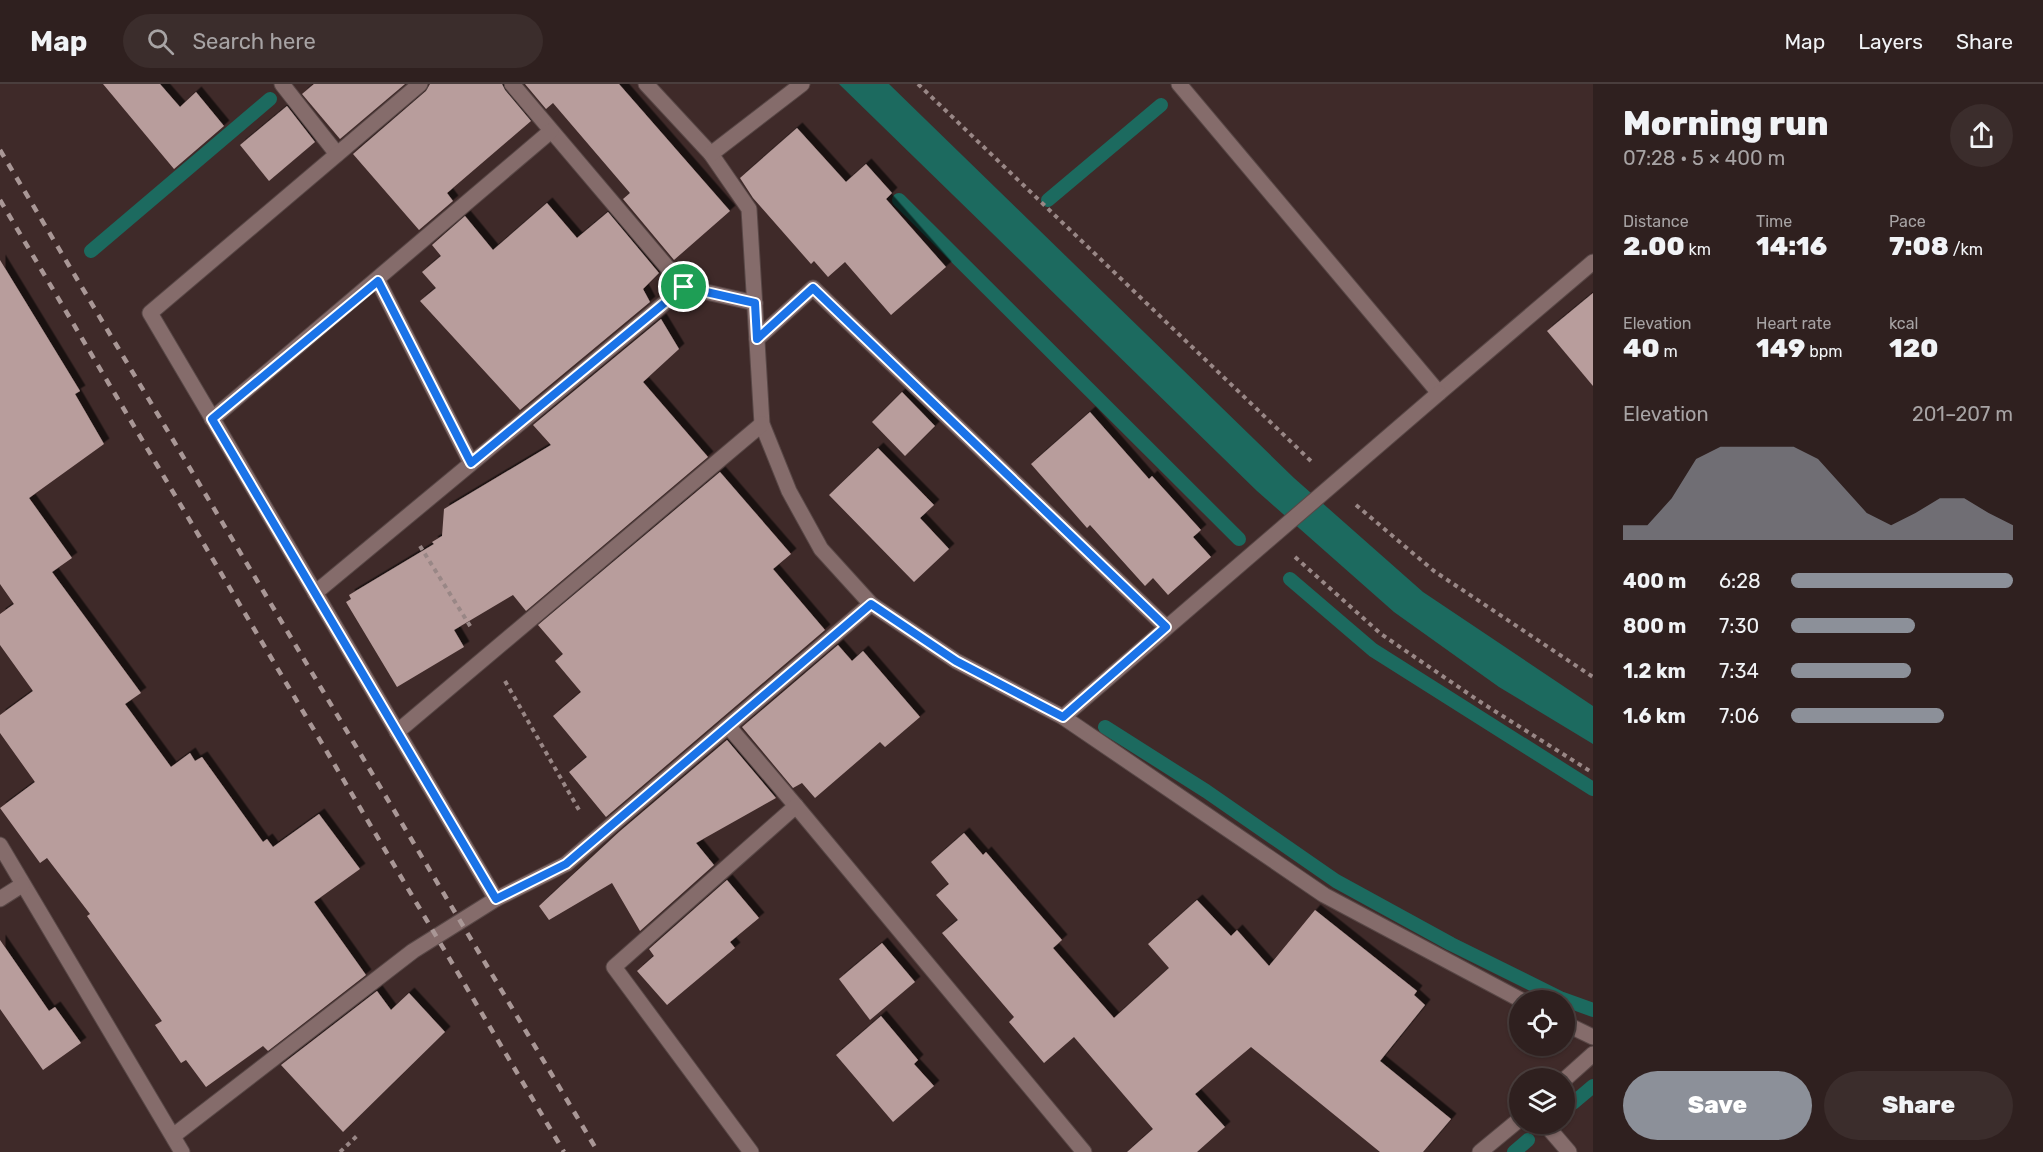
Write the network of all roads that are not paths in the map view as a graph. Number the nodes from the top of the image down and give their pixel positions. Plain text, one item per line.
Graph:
1 (282, 84) edge
2 (420, 84) edge
3 (512, 84) edge
4 (646, 84) edge
5 (802, 84) edge
6 (1179, 84) edge
7 (551, 131) junction
8 (337, 154) junction
9 (711, 154) junction
10 (1593, 262) edge
11 (378, 281) junction
12 (684, 287) junction
13 (755, 303) junction
14 (757, 339) junction
15 (1439, 393) junction
16 (212, 419) junction
17 (762, 424) junction
18 (471, 463) junction
19 (315, 593) junction
20 (871, 604) junction
21 (1166, 627) junction
22 (1063, 717) junction
23 (728, 726) junction
24 (398, 732) junction
25 (796, 806) junction
26 (0, 845) edge
27 (22, 885) junction
28 (0, 899) edge
29 (496, 899) junction
30 (1509, 994) edge
31 (1575, 1028) edge
32 (1593, 1037) edge
33 (1593, 1054) edge
34 (1575, 1070) edge
35 (1509, 1128) edge
36 (1554, 1134) edge
37 (173, 1136) junction
38 (182, 1152) edge
39 (751, 1152) edge
40 (1084, 1152) edge
41 (1480, 1152) edge
42 (1569, 1152) edge

1 - 8 street
2 - 8 street
3 - 7 street
4 - 9 street
5 - 9 street
6 - 15 street
7 - 11 street
7 - 12 street
8 - 16 street
9 - 13 street
10 - 15 street
11 - 16 street
11 - 18 street
12 - 13 street
12 - 18 street
13 - 14 street
14 - 17 street
14 - 21 street
15 - 21 street
16 - 19 street
17 - 20 street
17 - 24 street
18 - 19 street
19 - 24 street
20 - 22 street
20 - 23 street
21 - 22 street
22 - 30 street
23 - 25 street
23 - 29 street
24 - 29 street
25 - 39 street
25 - 40 street
26 - 27 street
27 - 28 street
27 - 37 street
29 - 37 street
31 - 32 street
33 - 34 street
35 - 41 street
36 - 42 street
37 - 38 street

